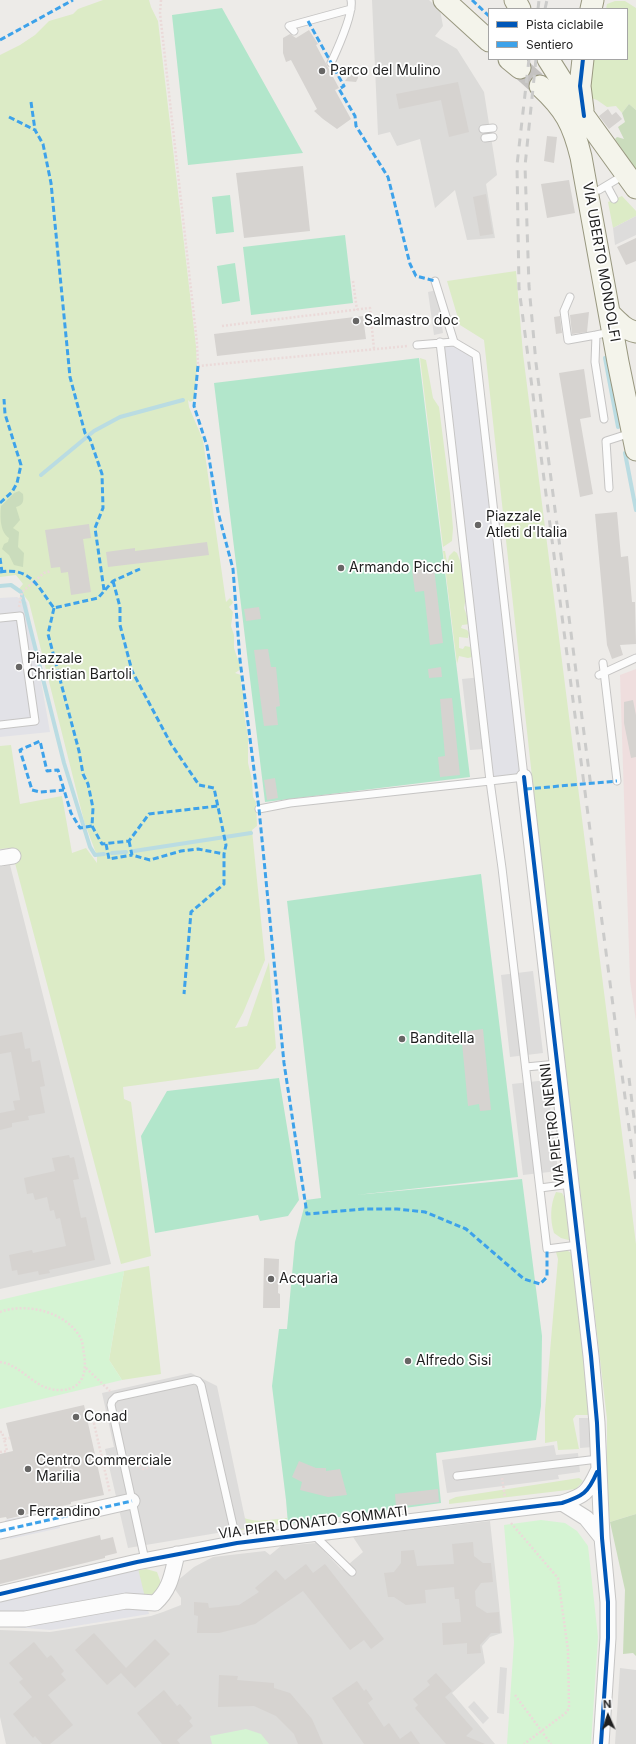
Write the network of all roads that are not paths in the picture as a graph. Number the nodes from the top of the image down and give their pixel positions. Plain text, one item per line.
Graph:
1 (351, 0) edge
2 (444, 0) edge
3 (351, 9) junction
4 (294, 31) dead end
5 (488, 40) edge
6 (549, 60) edge
7 (583, 60) edge
8 (331, 63) dead end
9 (540, 86) tunnel mouth
10 (584, 116) junction
11 (493, 128) dead end
12 (483, 129) dead end
13 (493, 137) dead end
14 (485, 138) dead end
15 (631, 181) edge
16 (607, 186) junction
17 (599, 190) dead end
18 (614, 199) dead end
19 (435, 281) dead end
20 (570, 297) dead end
21 (606, 327) junction
22 (636, 332) edge
23 (440, 342) junction
24 (454, 342) junction
25 (417, 344) road end
26 (636, 376) edge
27 (604, 419) dead end
28 (634, 432) edge
29 (609, 488) dead end
30 (0, 618) edge
31 (636, 658) edge
32 (603, 663) dead end
33 (601, 673) junction
34 (0, 725) edge
35 (524, 777) junction
36 (490, 781) junction
37 (617, 781) dead end
38 (259, 809) dead end
39 (558, 1064) junction
40 (526, 1067) junction
41 (571, 1184) junction
42 (540, 1188) junction
43 (578, 1245) junction
44 (598, 1465) junction
45 (457, 1476) dead end
46 (600, 1495) junction
47 (131, 1498) junction
48 (562, 1503) junction
49 (0, 1525) edge
50 (0, 1531) edge
51 (313, 1534) junction
52 (602, 1538) junction
53 (238, 1543) junction
54 (177, 1554) junction
55 (145, 1560) junction
56 (352, 1572) dead end
57 (0, 1594) edge
58 (0, 1619) edge
59 (601, 1744) edge

1 - 3 lane
2 - 5 main road
3 - 4 lane
3 - 8 lane
6 - 10 main road
7 - 10 main road
9 - 21 main road, VIA UBERTO MONDOLFI
10 - 15 main road
11 - 12 lane
13 - 14 lane
15 - 16 lane
16 - 17 lane
16 - 18 lane
19 - 24 lane
20 - 21 lane
21 - 22 main road
21 - 27 lane
21 - 28 main road, VIA UBERTO MONDOLFI
23 - 24 lane
23 - 25 lane
23 - 36 lane
24 - 35 lane
26 - 28 main road
28 - 29 lane
30 - 34 lane
31 - 33 lane
32 - 33 lane
33 - 37 lane
35 - 36 lane
35 - 39 street, VIA PIETRO NENNI
36 - 38 lane
36 - 40 lane
39 - 40 lane
39 - 41 street, VIA PIETRO NENNI
40 - 42 lane
41 - 42 lane
41 - 43 street, VIA PIETRO NENNI
42 - 43 lane
43 - 44 street, VIA PIETRO NENNI
44 - 45 lane
44 - 46 street, VIA PIETRO NENNI
44 - 48 street, VIA PIETRO NENNI
46 - 48 street
46 - 52 street, VIA PIETRO NENNI
47 - 49 lane
47 - 50 street
47 - 53 lane
47 - 55 lane
48 - 51 street, VIA PIER DONATO SOMMATI
48 - 52 street
51 - 53 street, VIA PIER DONATO SOMMATI
51 - 56 lane
52 - 59 street, VIA PIETRO NENNI
53 - 54 street, VIA PIER DONATO SOMMATI
54 - 55 street, VIA PIER DONATO SOMMATI
54 - 58 street
55 - 57 street, VIA PIER DONATO SOMMATI

